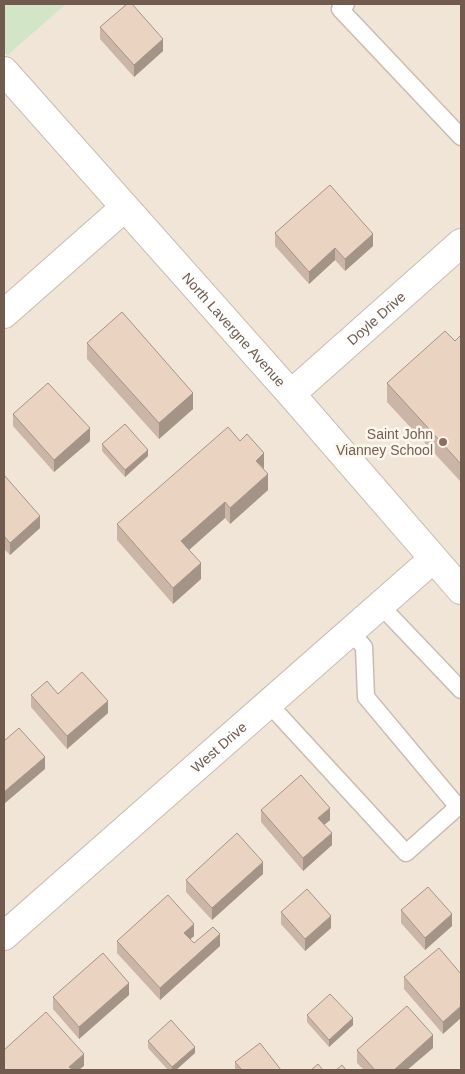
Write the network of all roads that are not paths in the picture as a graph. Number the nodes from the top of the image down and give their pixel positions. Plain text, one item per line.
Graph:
1 (346, 4) edge
2 (4, 71) edge
3 (461, 137) edge
4 (124, 208) junction
5 (461, 243) edge
6 (4, 314) edge
7 (291, 394) junction
8 (433, 559) junction
9 (461, 590) edge
10 (380, 605) junction
11 (350, 631) junction
12 (461, 690) edge
13 (268, 704) junction
14 (460, 806) edge
15 (4, 936) edge

1 - 3 lane
2 - 4 street, North Lavergne Avenue
4 - 6 street
4 - 7 street, North Lavergne Avenue
5 - 7 street, Doyle Drive
7 - 8 street, North Lavergne Avenue
8 - 9 street, North Lavergne Avenue
8 - 10 street, West Drive
10 - 11 street, West Drive
10 - 12 lane
11 - 13 street, West Drive
11 - 14 lane
13 - 14 lane
13 - 15 street, West Drive

